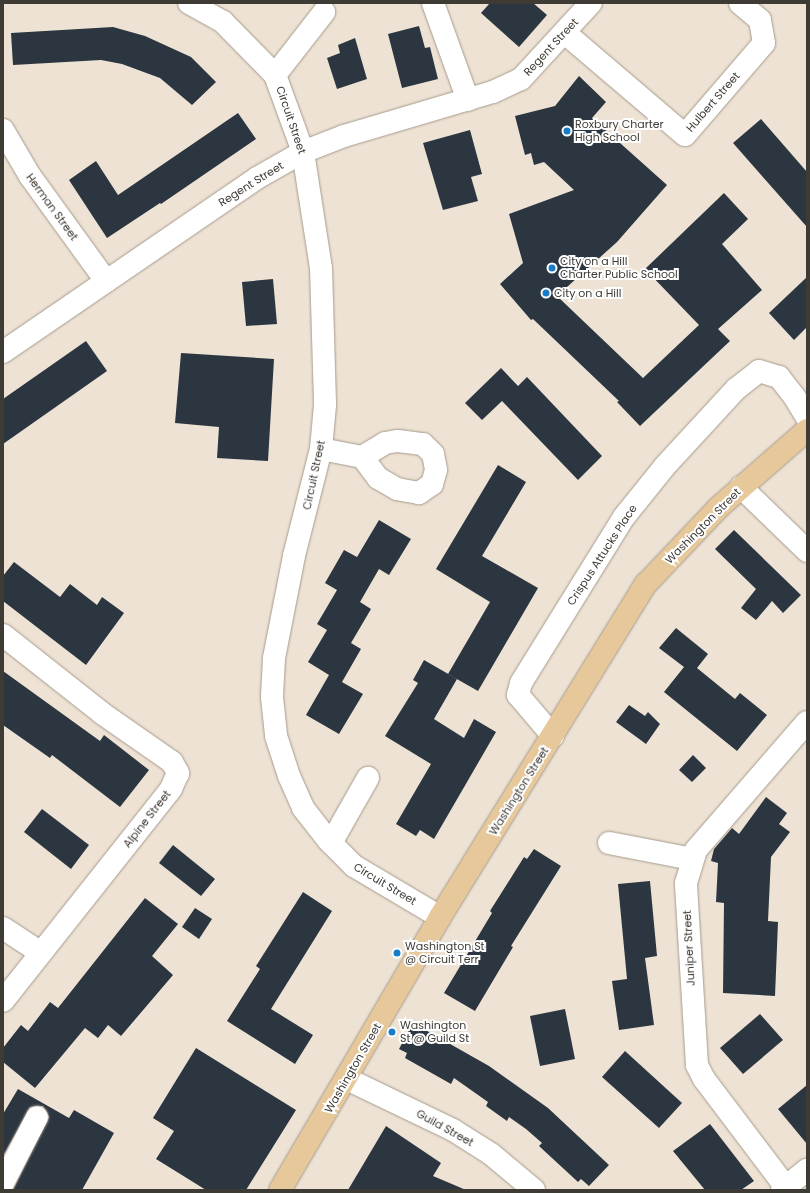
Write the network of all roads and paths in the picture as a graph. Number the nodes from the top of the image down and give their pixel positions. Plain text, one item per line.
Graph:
1 (190, 3) edge
2 (433, 3) edge
3 (591, 3) edge
4 (740, 3) edge
5 (324, 12) dead end
6 (565, 33) junction
7 (275, 75) junction
8 (468, 100) junction
9 (3, 130) edge
10 (303, 152) junction
11 (106, 281) junction
12 (3, 352) edge
13 (807, 418) edge
14 (807, 430) edge
15 (321, 449) junction
16 (362, 457) dead end
17 (741, 487) junction
18 (807, 551) edge
19 (3, 635) edge
20 (807, 722) edge
21 (553, 736) junction
22 (368, 778) dead end
23 (331, 843) junction
24 (609, 843) dead end
25 (692, 859) junction
26 (440, 917) junction
27 (3, 928) edge
28 (41, 953) junction
29 (3, 1001) edge
30 (347, 1079) junction
31 (37, 1117) dead end
32 (807, 1170) edge
33 (3, 1183) edge
34 (785, 1189) edge
35 (280, 1190) edge
36 (534, 1190) edge

1 - 7 street, Circuit Street
2 - 8 street
3 - 6 street, Regent Street
4 - 6 street, Hulbert Street
5 - 7 street
6 - 8 street, Regent Street
7 - 10 street, Circuit Street
8 - 10 street, Regent Street
9 - 11 street, Herman Street
10 - 11 street, Regent Street
10 - 15 street, Circuit Street
11 - 12 street, Regent Street
13 - 21 street, Crispus Attucks Place
14 - 17 main road, Washington Street
15 - 16 street
15 - 23 street, Circuit Street
17 - 18 street
17 - 21 main road, Washington Street
19 - 28 street, Alpine Street
20 - 25 street, Juniper Street
21 - 26 main road, Washington Street
22 - 23 street
23 - 26 street, Circuit Street
24 - 25 street
25 - 34 street, Juniper Street
26 - 30 main road, Washington Street
27 - 28 street
28 - 29 street, Alpine Street
30 - 35 main road, Washington Street
30 - 36 street, Guild Street
31 - 33 street
32 - 34 street

